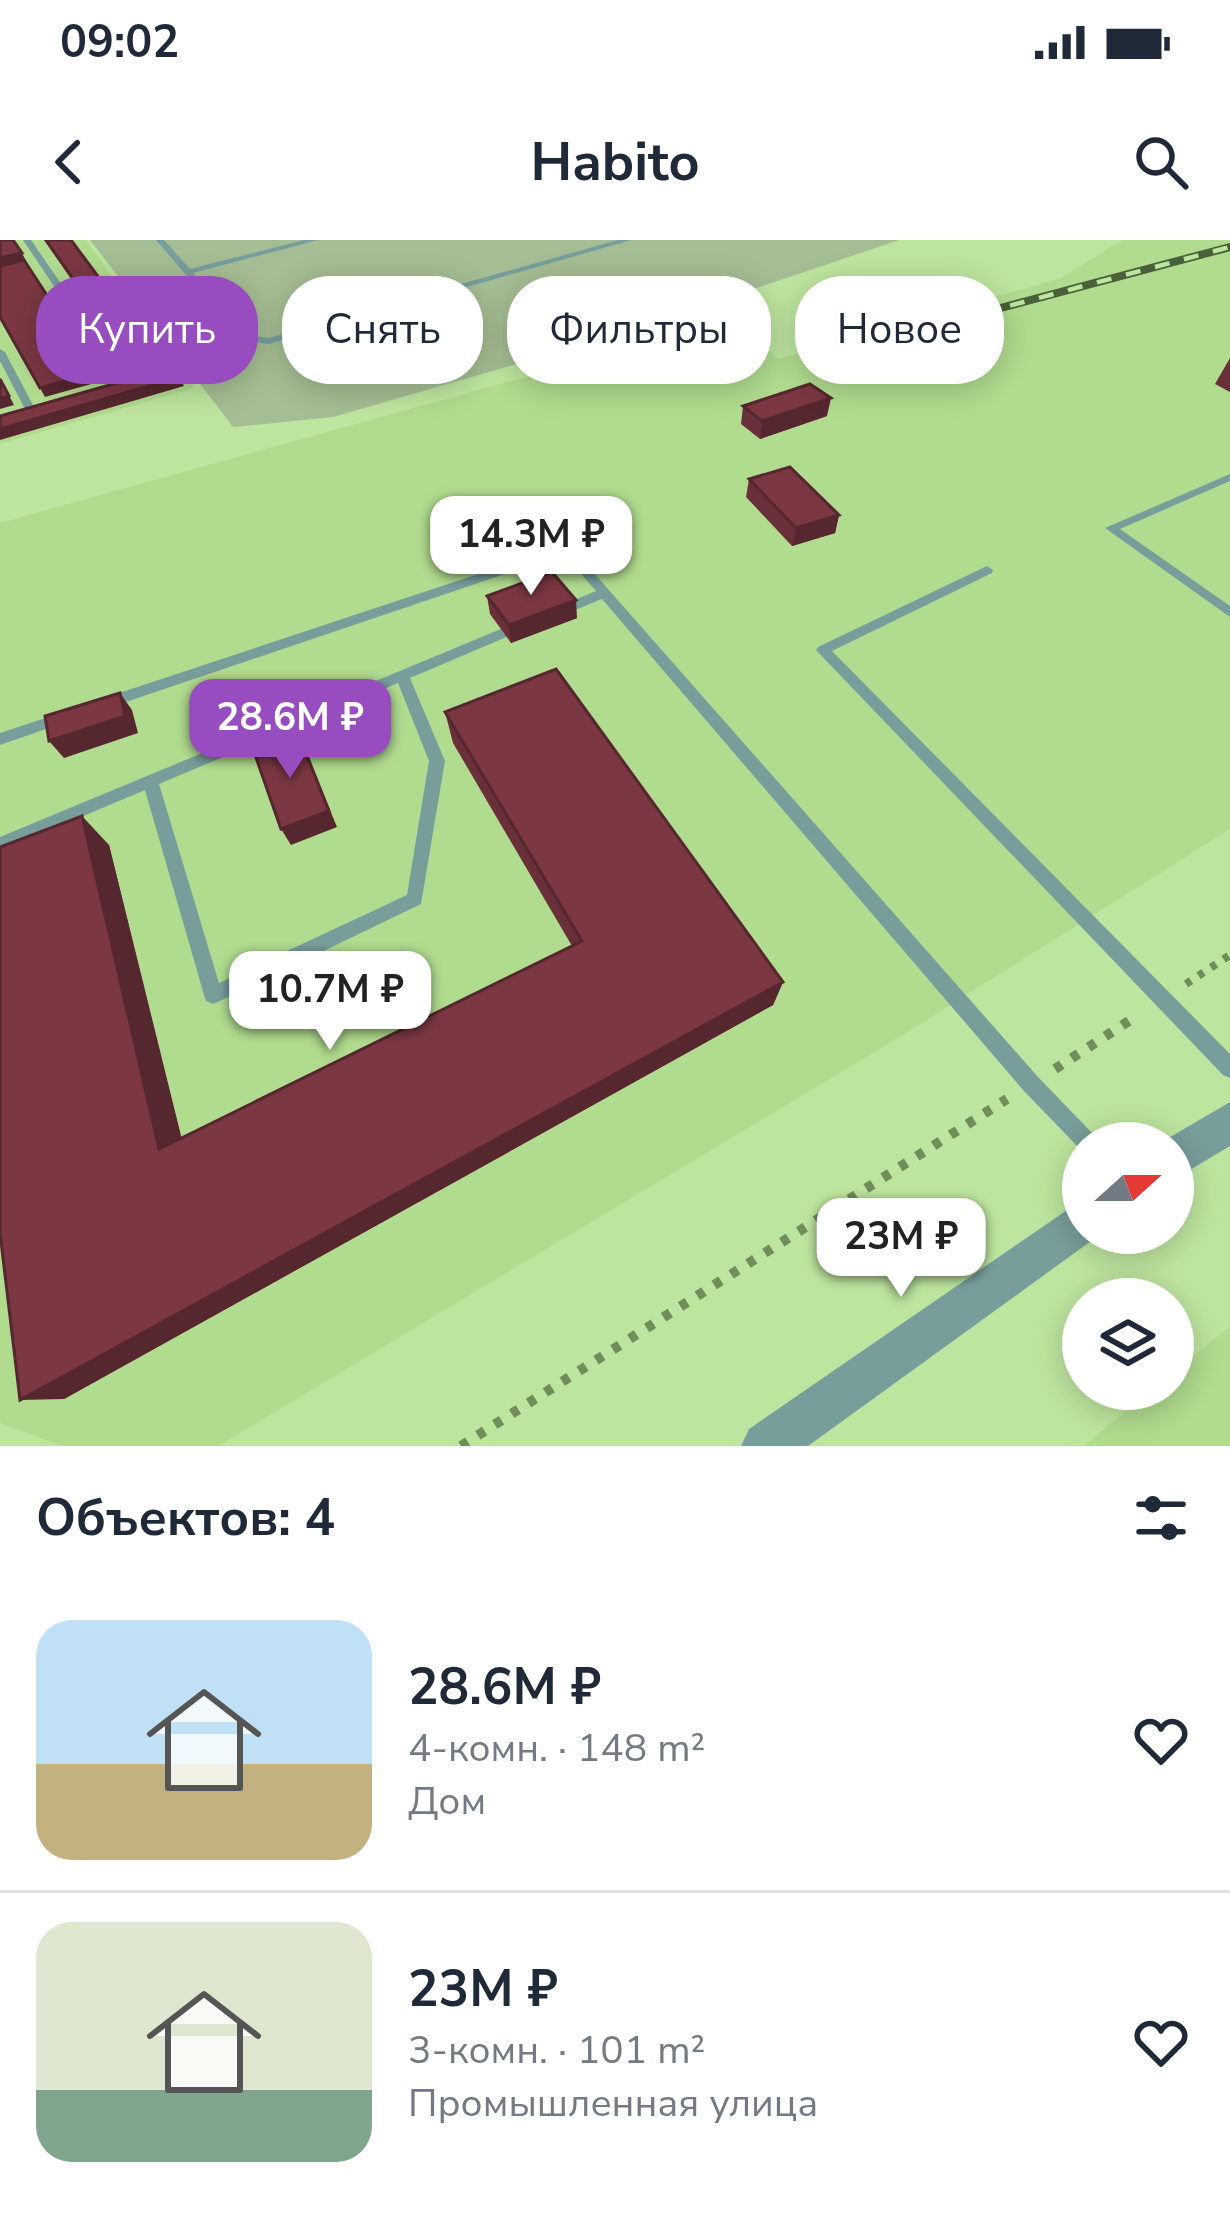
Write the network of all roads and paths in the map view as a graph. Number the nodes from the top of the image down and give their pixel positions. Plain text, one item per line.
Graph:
1 (27, 240) edge
2 (160, 240) edge
3 (314, 240) edge
4 (627, 240) edge
5 (42, 262) junction
6 (21, 267) edge
7 (187, 272) junction
8 (52, 276) edge
9 (0, 352) edge
10 (125, 384) edge
11 (106, 389) edge
12 (50, 405) edge
13 (31, 410) junction
14 (15, 415) edge
15 (1230, 477) edge
16 (987, 570) dead end
17 (604, 593) junction
18 (1230, 613) edge
19 (402, 675) junction
20 (0, 739) edge
21 (151, 781) junction
22 (0, 844) edge
23 (1230, 955) edge
24 (1163, 999) junction
25 (1230, 1067) edge
26 (1031, 1084) junction
27 (1068, 1122) edge
28 (1230, 1122) edge
29 (1194, 1145) edge
30 (1062, 1236) edge
31 (461, 1446) edge
32 (766, 1446) edge

1 - 5 lane
2 - 7 lane
3 - 7 lane
4 - 7 lane
5 - 6 lane
5 - 8 lane
9 - 13 lane
10 - 11 lane
12 - 13 lane
13 - 14 lane
15 - 18 lane
16 - 24 lane
17 - 19 lane
17 - 20 lane
17 - 26 lane
19 - 21 lane
19 - 21 lane
21 - 22 lane
23 - 24 path
24 - 25 lane
24 - 26 path
26 - 27 lane
26 - 31 path
28 - 29 street
30 - 32 street

